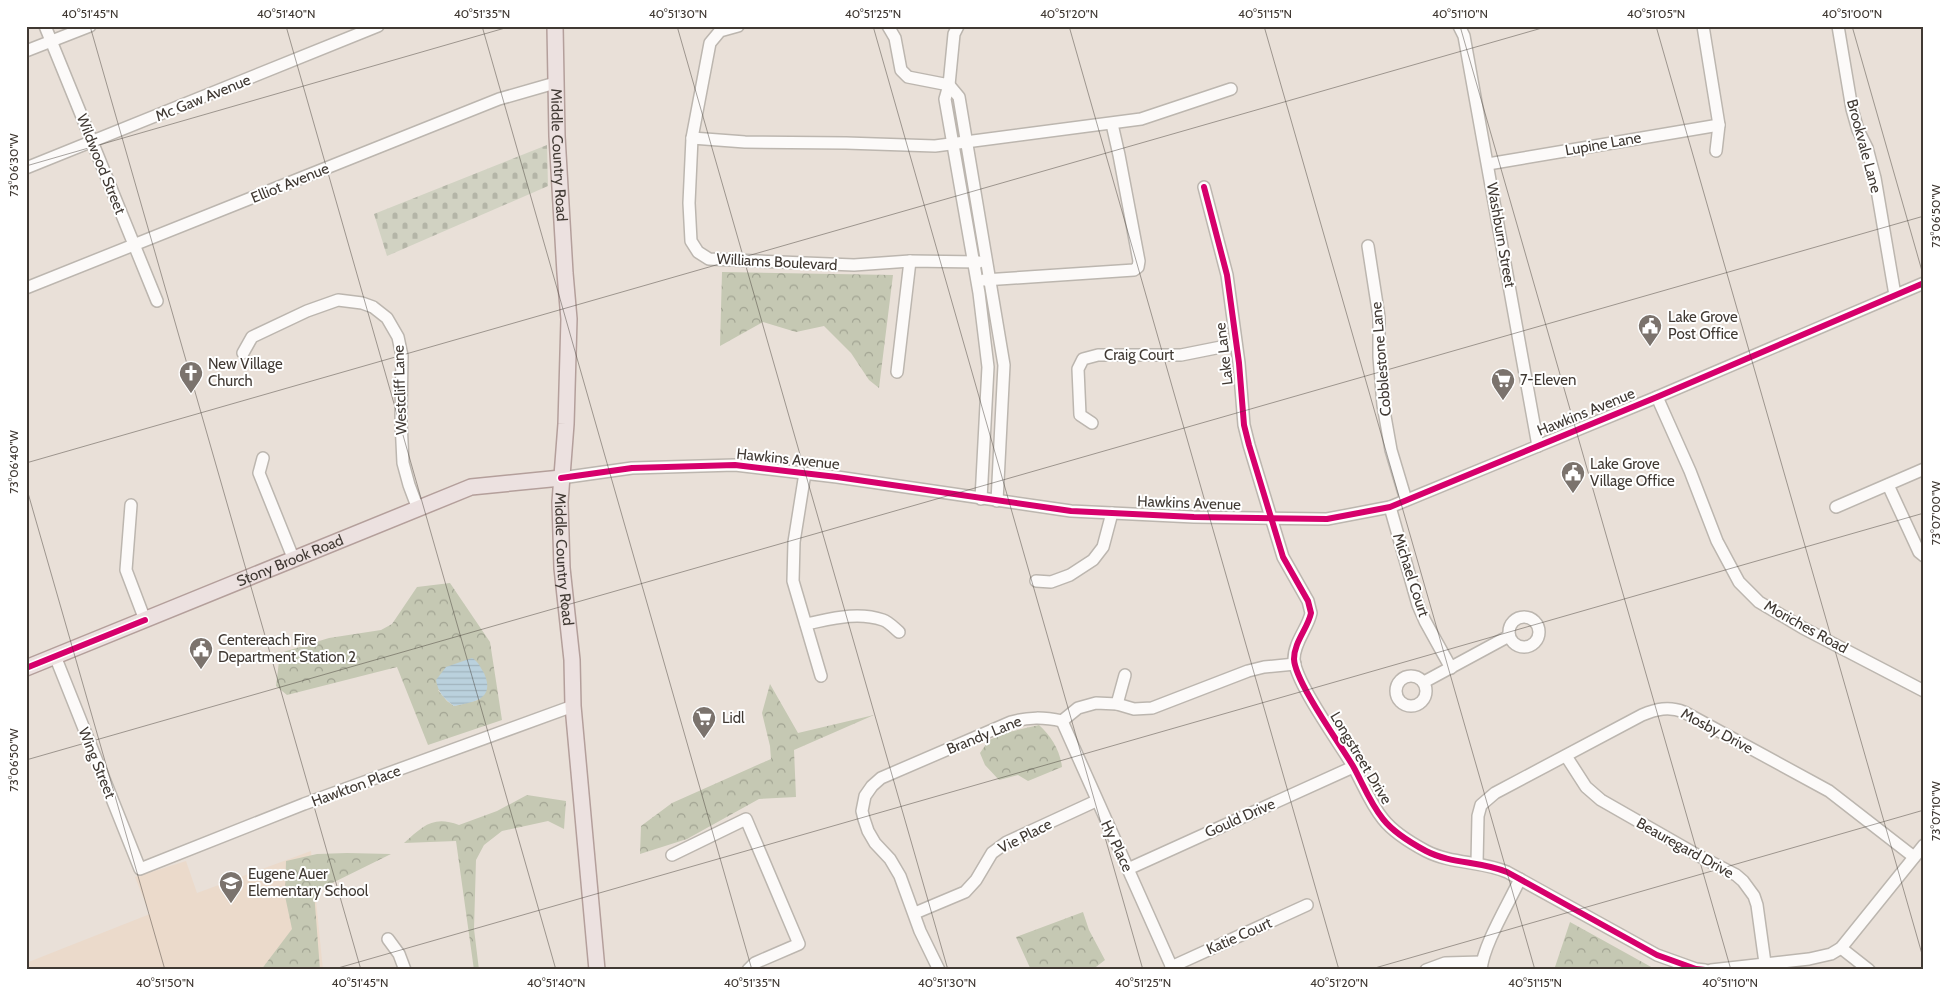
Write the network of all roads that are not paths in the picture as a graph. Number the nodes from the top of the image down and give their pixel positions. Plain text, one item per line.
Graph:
1 (45, 26) edge
2 (90, 26) edge
3 (378, 26) edge
4 (555, 26) edge
5 (738, 26) edge
6 (888, 26) edge
7 (958, 26) edge
8 (1460, 26) edge
9 (1703, 26) edge
10 (1838, 26) edge
11 (51, 41) junction
12 (26, 51) edge
13 (556, 84) junction
14 (949, 85) junction
15 (1231, 89) dead end
16 (1112, 124) junction
17 (1719, 125) junction
18 (692, 138) junction
19 (92, 142) junction
20 (967, 142) junction
21 (953, 144) junction
22 (1716, 151) dead end
23 (1488, 164) junction
24 (26, 168) edge
25 (1204, 187) dead end
26 (134, 246) junction
27 (1368, 246) dead end
28 (910, 261) junction
29 (987, 261) junction
30 (974, 262) junction
31 (976, 280) junction
32 (990, 280) junction
33 (1924, 283) edge
34 (26, 288) edge
35 (1895, 295) junction
36 (157, 301) dead end
37 (1236, 344) junction
38 (242, 353) dead end
39 (988, 367) junction
40 (1004, 367) junction
41 (897, 372) dead end
42 (1658, 397) junction
43 (1092, 423) dead end
44 (1538, 446) junction
45 (263, 458) dead end
46 (1924, 469) edge
47 (805, 473) junction
48 (561, 478) junction
49 (1888, 485) junction
50 (981, 499) junction
51 (1406, 500) junction
52 (997, 502) junction
53 (131, 504) dead end
54 (1390, 507) junction
55 (1836, 507) dead end
56 (418, 509) junction
57 (1112, 513) junction
58 (1270, 518) junction
59 (1924, 556) edge
60 (294, 560) junction
61 (1036, 581) dead end
62 (145, 620) junction
63 (806, 624) junction
64 (899, 632) dead end
65 (1509, 636) dead end
66 (55, 656) junction
67 (1295, 664) junction
68 (26, 668) edge
69 (1451, 668) junction
70 (1125, 675) dead end
71 (821, 676) dead end
72 (1424, 682) dead end
73 (1924, 691) edge
74 (1117, 704) junction
75 (573, 706) junction
76 (1062, 721) junction
77 (1566, 756) junction
78 (1353, 766) junction
79 (1096, 801) junction
80 (1924, 845) edge
81 (672, 855) dead end
82 (1914, 857) junction
83 (1477, 863) junction
84 (140, 869) joint
85 (1128, 869) junction
86 (1520, 879) junction
87 (1307, 905) dead end
88 (915, 913) junction
89 (388, 939) dead end
90 (1841, 948) junction
91 (1765, 964) junction
92 (1481, 966) edge
93 (1172, 968) edge
94 (404, 970) edge
95 (598, 970) edge
96 (748, 970) edge
97 (939, 970) edge
98 (1426, 970) edge
99 (1705, 970) edge
100 (1711, 970) edge
101 (1868, 970) edge

1 - 11 street, Wildwood Street
2 - 11 street
3 - 19 street, Mc Gaw Avenue
4 - 13 main road, Middle Country Road
5 - 18 street, Williams Boulevard
6 - 14 street
7 - 14 street
8 - 23 street, Washburn Street
9 - 17 street
10 - 35 street, Brookvale Lane
11 - 12 street
11 - 19 street, Wildwood Street
13 - 26 street, Elliot Avenue
13 - 48 main road, Middle Country Road
14 - 20 street
14 - 21 street
15 - 16 street
16 - 20 street
16 - 32 street
17 - 22 street
17 - 23 street, Lupine Lane
18 - 21 street
18 - 28 street, Williams Boulevard
19 - 24 street, Mc Gaw Avenue
19 - 26 street, Wildwood Street
20 - 21 street
20 - 29 street
21 - 30 street
23 - 44 street, Washburn Street
25 - 37 street, Lake Lane
26 - 34 street, Elliot Avenue
26 - 36 street, Wildwood Street
27 - 51 street, Cobblestone Lane
28 - 30 street, Williams Boulevard
28 - 41 street
29 - 30 street, Williams Boulevard
29 - 32 street
30 - 31 street
31 - 32 street
31 - 39 street
32 - 40 street
33 - 35 street, Hawkins Avenue
35 - 42 street, Hawkins Avenue
37 - 43 street, Craig Court
37 - 58 street, Lake Lane
38 - 56 street, Westcliff Lane
39 - 40 street
39 - 50 street
40 - 52 street
42 - 44 street, Hawkins Avenue
42 - 73 street, Moriches Road
44 - 51 street, Hawkins Avenue
45 - 60 street
46 - 49 street
47 - 48 street, Hawkins Avenue
47 - 50 street, Hawkins Avenue
47 - 63 street
48 - 56 main road, Stony Brook Road
48 - 75 main road, Middle Country Road
49 - 55 street
49 - 59 street
50 - 52 street, Hawkins Avenue
51 - 54 street, Hawkins Avenue
52 - 57 street, Hawkins Avenue
53 - 62 street
54 - 58 street, Hawkins Avenue
54 - 69 street, Michael Court
56 - 60 main road, Stony Brook Road
57 - 58 street, Hawkins Avenue
57 - 61 street
58 - 67 street
60 - 62 main road, Stony Brook Road
62 - 66 main road, Stony Brook Road
63 - 64 street
63 - 71 street
65 - 69 street
66 - 68 main road, Stony Brook Road
66 - 84 street, Wing Street
67 - 74 street
67 - 78 street, Longstreet Drive
69 - 72 street
70 - 74 street
74 - 76 street
75 - 84 street, Hawkton Place
75 - 95 main road, Middle Country Road
76 - 79 street, Hy Place
76 - 88 street, Brandy Lane
77 - 82 street, Mosby Drive
77 - 83 street, Mosby Drive
77 - 91 street, Beauregard Drive
78 - 83 street, Longstreet Drive
78 - 85 street, Gould Drive
79 - 85 street, Hy Place
79 - 88 street, Vie Place
80 - 82 street
81 - 96 street
82 - 90 street
83 - 86 street, Longstreet Drive
85 - 93 street, Hy Place
86 - 92 street
86 - 99 street, Longstreet Drive
87 - 93 street, Katie Court
88 - 97 street, Brandy Lane
89 - 94 street
90 - 91 street
90 - 101 street
91 - 100 street
92 - 98 street

